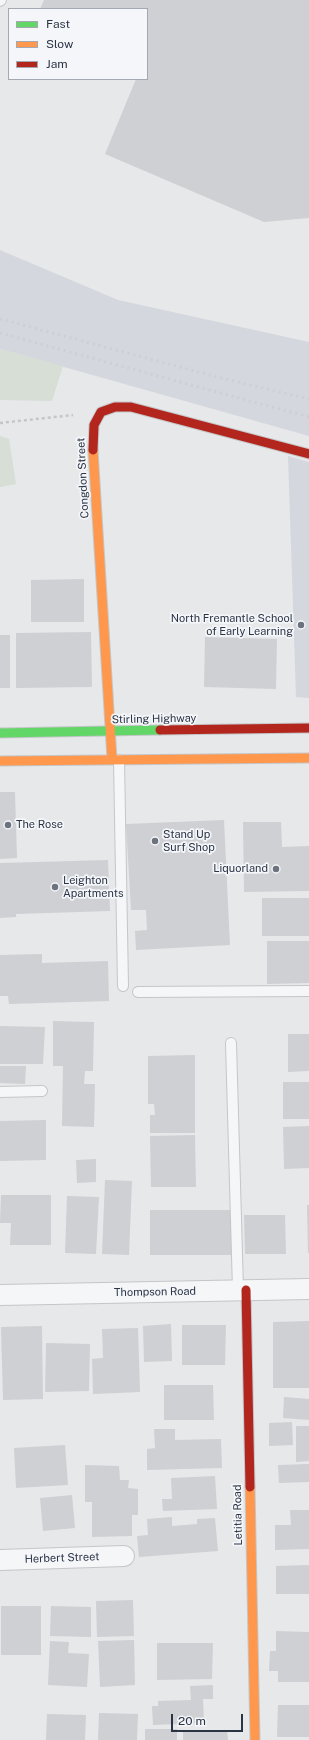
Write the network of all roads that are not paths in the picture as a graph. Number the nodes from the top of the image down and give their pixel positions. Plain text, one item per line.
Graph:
1 (309, 454) edge
2 (309, 728) edge
3 (111, 732) junction
4 (0, 733) edge
5 (309, 758) edge
6 (116, 760) junction
7 (0, 761) edge
8 (124, 986) dead end
9 (309, 991) edge
10 (138, 992) dead end
11 (231, 1043) dead end
12 (42, 1091) dead end
13 (0, 1092) edge
14 (309, 1289) edge
15 (242, 1290) junction
16 (0, 1295) edge
17 (124, 1556) dead end
18 (0, 1560) edge
19 (255, 1740) edge

1 - 3 main road, Congdon Street
2 - 3 main road, Stirling Highway
3 - 4 main road, Stirling Highway
3 - 6 main road, Congdon Street
5 - 6 main road
6 - 7 main road
6 - 8 lane
9 - 10 lane
11 - 15 lane
12 - 13 lane
14 - 15 street, Thompson Road
15 - 16 street, Thompson Road
15 - 19 main road, Letitia Road
17 - 18 street, Herbert Street

